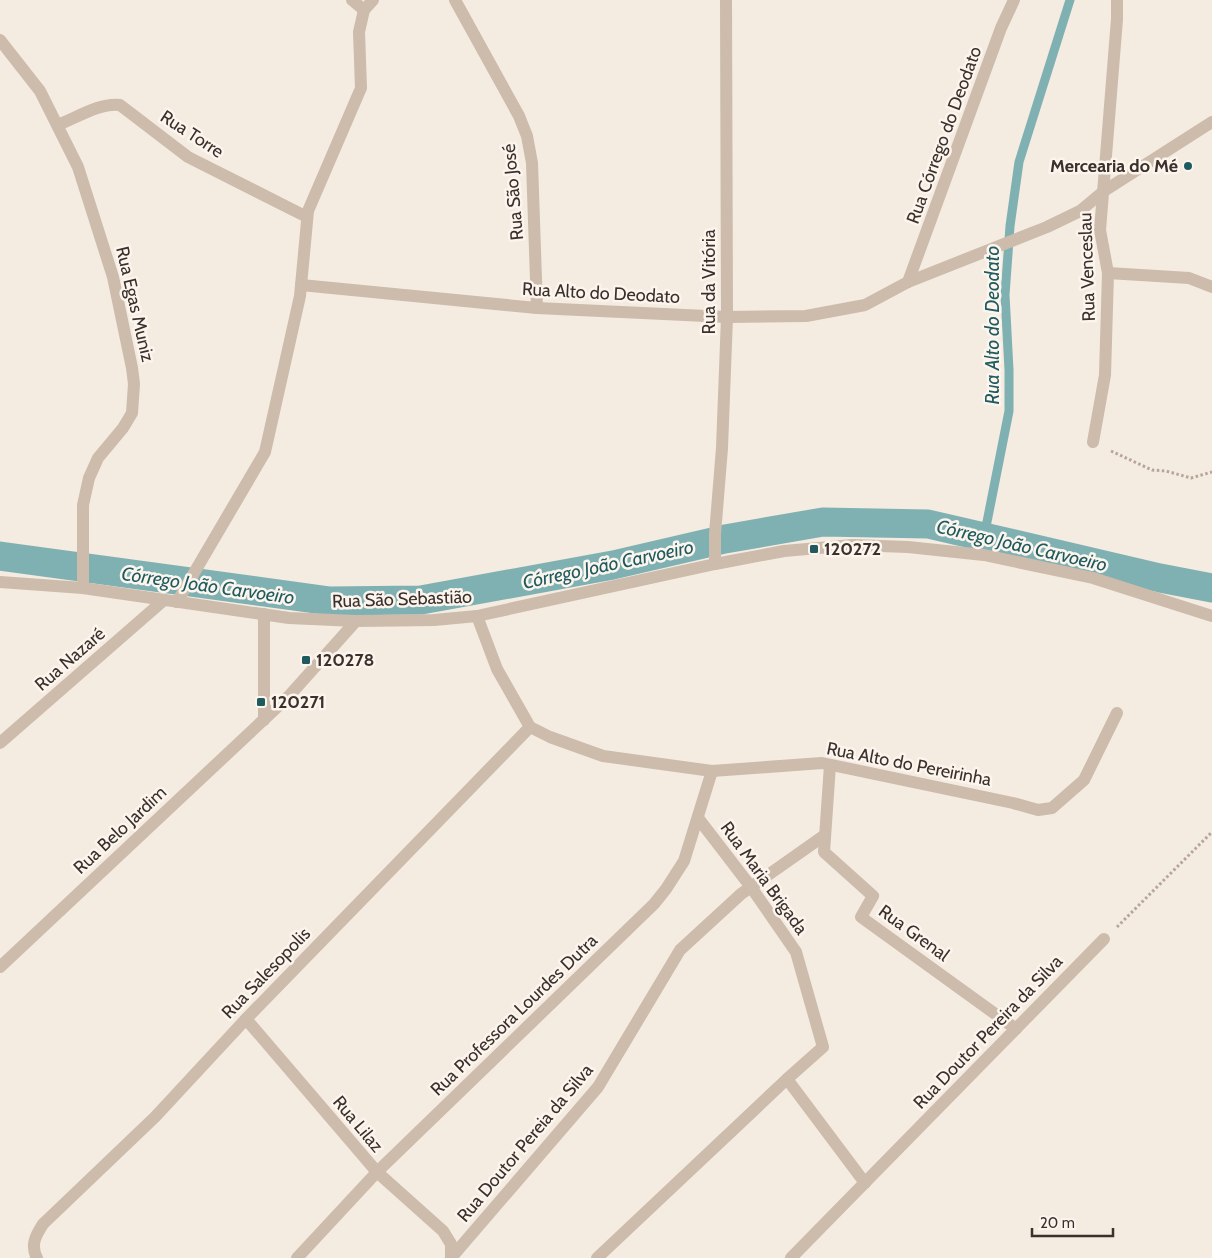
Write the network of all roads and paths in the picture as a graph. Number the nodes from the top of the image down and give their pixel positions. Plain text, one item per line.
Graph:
1 (352, 0) edge
2 (374, 0) edge
3 (455, 0) edge
4 (726, 0) edge
5 (1014, 0) edge
6 (1117, 0) edge
7 (364, 10) junction
8 (0, 40) edge
9 (1212, 122) edge
10 (58, 125) junction
11 (1104, 191) junction
12 (307, 217) junction
13 (1108, 273) junction
14 (908, 282) junction
15 (301, 285) junction
16 (1212, 287) edge
17 (537, 308) junction
18 (727, 317) junction
19 (1093, 442) joint
20 (1212, 472) edge
21 (715, 564) junction
22 (0, 582) edge
23 (84, 582) junction
24 (164, 600) junction
25 (177, 602) junction
26 (264, 614) junction
27 (477, 616) junction
28 (1212, 616) edge
29 (356, 621) junction
30 (1118, 713) dead end
31 (264, 720) junction
32 (530, 727) junction
33 (0, 743) edge
34 (830, 765) junction
35 (712, 770) junction
36 (698, 818) junction
37 (1212, 832) edge
38 (825, 836) junction
39 (751, 887) junction
40 (1104, 939) joint
41 (0, 967) edge
42 (246, 1019) junction
43 (1016, 1029) junction
44 (787, 1079) junction
45 (377, 1172) junction
46 (864, 1183) junction
47 (36, 1252) edge
48 (297, 1258) edge
49 (451, 1258) edge
50 (596, 1258) edge
51 (791, 1258) edge

1 - 7 street
2 - 7 street
3 - 17 street, Rua São José
4 - 18 street, Rua da Vitória
5 - 14 street, Rua Córrego do Deodato
6 - 11 street, Rua Venceslau
7 - 12 street
8 - 10 street, Rua Egas Muniz
9 - 11 street, Rua Alto do Deodato
10 - 12 street, Rua Torre
10 - 23 street, Rua Egas Muniz
11 - 13 street, Rua Venceslau
11 - 14 street, Rua Alto do Deodato
12 - 15 street
13 - 16 street
13 - 19 street, Rua Venceslau
14 - 18 street, Rua Alto do Deodato
15 - 17 street, Rua Alto do Deodato
15 - 25 street
17 - 18 street, Rua Alto do Deodato
18 - 21 street, Rua da Vitória
19 - 20 path
21 - 27 street, Rua São Sebastião
21 - 28 street, Rua São Sebastião
22 - 23 street, Rua São Sebastião
23 - 24 street, Rua São Sebastião
24 - 25 street, Rua São Sebastião
24 - 33 street, Rua Nazaré
25 - 26 street, Rua São Sebastião
26 - 29 street, Rua São Sebastião
26 - 31 street
27 - 29 street, Rua São Sebastião
27 - 32 street
29 - 31 street, Rua Belo Jardim
30 - 34 street, Rua Alto do Pereirinha
31 - 41 street, Rua Belo Jardim
32 - 35 street, Rua Alto do Pereirinha
32 - 42 street, Rua Salesopolis
34 - 35 street, Rua Alto do Pereirinha
34 - 38 street, Rua Grenal
35 - 36 street, Rua Professora Lourdes Dutra
36 - 39 street, Rua Maria Brigada
36 - 45 street, Rua Professora Lourdes Dutra
37 - 40 path
38 - 39 street, Rua Doutor Pereia da Silva
38 - 43 street, Rua Grenal
39 - 44 street, Rua Maria Brigada
39 - 49 street, Rua Doutor Pereia da Silva
40 - 43 street, Rua Doutor Pereira da Silva
42 - 45 street, Rua Lilaz
42 - 47 street, Rua Salesopolis
43 - 46 street, Rua Doutor Pereira da Silva
44 - 46 street
44 - 50 street
45 - 48 street, Rua Professora Lourdes Dutra
45 - 49 street, Rua Lilaz
46 - 51 street, Rua Doutor Pereira da Silva

